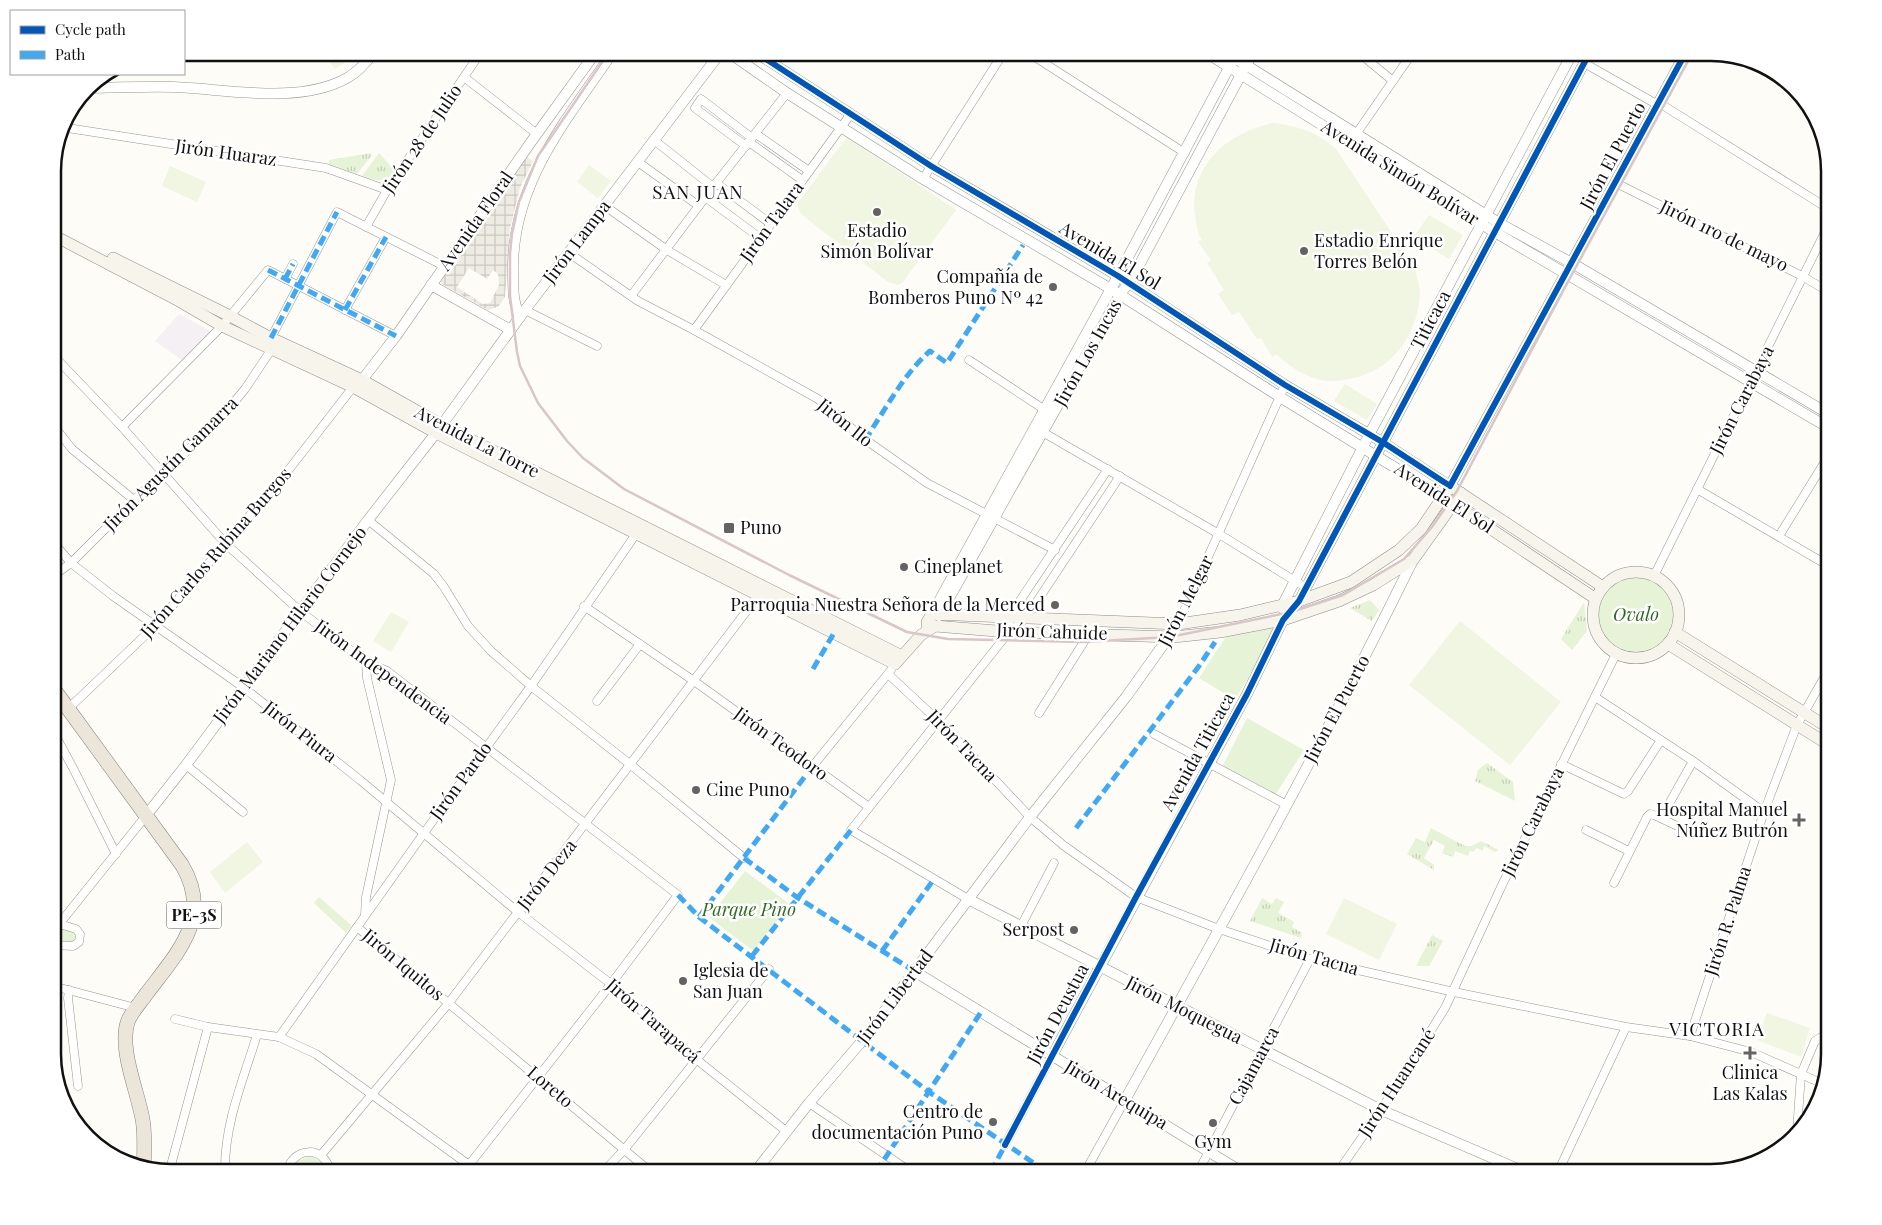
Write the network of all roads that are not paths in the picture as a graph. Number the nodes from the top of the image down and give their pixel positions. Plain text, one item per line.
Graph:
1 (366, 61) edge
2 (475, 61) edge
3 (590, 61) edge
4 (607, 61) edge
5 (714, 61) edge
6 (741, 61) edge
7 (769, 61) edge
8 (998, 61) edge
9 (1041, 61) edge
10 (1230, 61) edge
11 (1233, 61) edge
12 (1238, 61) edge
13 (1248, 61) edge
14 (1369, 61) edge
15 (1407, 61) edge
16 (1567, 61) edge
17 (1681, 61) edge
18 (1584, 62) joint
19 (1246, 64) junction
20 (1241, 75) junction
21 (464, 77) junction
22 (1393, 81) junction
23 (100, 88) edge
24 (787, 92) junction
25 (1658, 105) junction
26 (850, 114) junction
27 (841, 127) junction
28 (70, 128) edge
29 (537, 134) junction
30 (1353, 138) junction
31 (654, 140) junction
32 (751, 140) junction
33 (1185, 153) junction
34 (638, 162) junction
35 (931, 166) junction
36 (809, 172) junction
37 (922, 179) junction
38 (802, 180) junction
39 (1616, 183) junction
40 (714, 185) junction
41 (386, 190) junction
42 (705, 197) junction
43 (1821, 203) edge
44 (605, 206) junction
45 (699, 206) junction
46 (1484, 219) junction
47 (771, 224) junction
48 (366, 226) junction
49 (1497, 227) junction
50 (61, 232) edge
51 (386, 236) junction
52 (760, 238) junction
53 (61, 239) edge
54 (1821, 241) edge
55 (667, 250) junction
56 (569, 253) junction
57 (293, 264) dead end
58 (444, 266) junction
59 (1569, 269) junction
60 (1118, 276) junction
61 (1802, 276) junction
62 (284, 278) junction
63 (1128, 283) junction
64 (432, 285) junction
65 (726, 285) junction
66 (298, 286) junction
67 (1821, 287) edge
68 (1115, 292) junction
69 (631, 296) junction
70 (345, 310) junction
71 (523, 314) junction
72 (230, 316) junction
73 (222, 326) junction
74 (511, 330) junction
75 (694, 330) junction
76 (396, 336) junction
77 (273, 343) junction
78 (597, 346) dead end
79 (969, 360) dead end
80 (61, 363) edge
81 (1757, 372) junction
82 (1752, 382) junction
83 (358, 383) junction
84 (1286, 385) junction
85 (1280, 397) junction
86 (1821, 409) edge
87 (1045, 410) junction
88 (1821, 423) edge
89 (122, 427) junction
90 (439, 430) junction
91 (1039, 430) junction
92 (1368, 434) junction
93 (61, 435) edge
94 (1384, 443) junction
95 (1362, 447) junction
96 (1376, 455) junction
97 (1108, 469) junction
98 (1821, 469) edge
99 (163, 473) junction
100 (1120, 476) junction
101 (1450, 486) junction
102 (1698, 489) junction
103 (1461, 493) junction
104 (1443, 497) junction
105 (134, 500) junction
106 (1454, 504) junction
107 (992, 516) junction
108 (368, 520) junction
109 (639, 529) junction
110 (1219, 534) junction
111 (1778, 536) junction
112 (226, 544) junction
113 (1055, 550) junction
114 (61, 551) edge
115 (1413, 560) junction
116 (1821, 561) edge
117 (71, 563) junction
118 (61, 570) edge
119 (1654, 576) junction
120 (1295, 581) junction
121 (1305, 587) junction
122 (1603, 587) junction
123 (762, 591) junction
124 (1596, 599) junction
125 (1299, 601) junction
126 (1283, 604) junction
127 (584, 606) junction
128 (300, 611) junction
129 (1009, 618) junction
130 (1026, 618) junction
131 (1283, 620) junction
132 (1097, 621) junction
133 (932, 622) junction
134 (1178, 624) junction
135 (155, 626) junction
136 (1008, 632) junction
137 (1676, 632) junction
138 (1089, 634) junction
139 (1170, 637) junction
140 (640, 644) junction
141 (1668, 644) junction
142 (1616, 654) junction
143 (366, 662) junction
144 (895, 665) junction
145 (694, 681) junction
146 (1821, 684) edge
147 (531, 686) junction
148 (243, 687) junction
149 (1595, 697) junction
150 (61, 699) edge
151 (597, 701) dead end
152 (68, 709) junction
153 (1804, 712) junction
154 (1039, 713) dead end
155 (938, 720) junction
156 (1821, 722) edge
157 (1797, 725) junction
158 (1154, 734) dead end
159 (1661, 740) junction
160 (1821, 740) edge
161 (61, 746) edge
162 (485, 748) junction
163 (1693, 761) junction
164 (1209, 764) junction
165 (1561, 764) junction
166 (186, 765) junction
167 (631, 765) junction
168 (812, 767) junction
169 (388, 803) junction
170 (1287, 805) junction
171 (868, 808) junction
172 (243, 812) dead end
173 (1764, 812) junction
174 (145, 817) junction
175 (1030, 817) junction
176 (1661, 818) junction
177 (586, 824) junction
178 (1586, 830) dead end
179 (424, 833) junction
180 (1692, 833) dead end
181 (1628, 851) junction
182 (116, 854) junction
183 (744, 858) dead end
184 (1054, 863) dead end
185 (1614, 883) dead end
186 (1136, 897) junction
187 (968, 899) junction
188 (518, 912) junction
189 (365, 915) junction
190 (61, 917) edge
191 (61, 924) edge
192 (1021, 926) junction
193 (357, 927) junction
194 (1219, 929) junction
195 (61, 945) edge
196 (1310, 959) junction
197 (1099, 967) junction
198 (769, 969) dead end
199 (914, 971) junction
200 (611, 984) junction
201 (61, 988) edge
202 (69, 990) junction
203 (1454, 992) junction
204 (448, 1004) junction
205 (1177, 1006) junction
206 (136, 1008) junction
207 (174, 1019) dead end
208 (1626, 1026) junction
209 (208, 1027) junction
210 (258, 1035) junction
211 (1690, 1036) junction
212 (280, 1037) junction
213 (1821, 1037) edge
214 (1262, 1049) junction
215 (1052, 1056) junction
216 (696, 1059) junction
217 (1801, 1074) junction
218 (538, 1077) junction
219 (1817, 1081) edge
220 (78, 1086) dead end
221 (372, 1095) junction
222 (1125, 1100) junction
223 (809, 1103) junction
224 (1381, 1110) junction
225 (1798, 1120) edge
226 (786, 1131) junction
227 (1005, 1145) dead end
228 (624, 1150) junction
229 (1209, 1152) junction
230 (320, 1155) junction
231 (144, 1160) edge
232 (171, 1164) edge
233 (225, 1164) edge
234 (290, 1164) edge
235 (327, 1164) edge
236 (462, 1164) edge
237 (473, 1164) edge
238 (611, 1164) edge
239 (641, 1164) edge
240 (761, 1164) edge
241 (899, 1164) edge
242 (1089, 1164) edge
243 (1202, 1164) edge
244 (1229, 1164) edge
245 (1344, 1164) edge
246 (1506, 1164) edge
247 (1562, 1164) edge

1 - 23 street
2 - 21 street, Jirón 28 de Julio
3 - 29 street, Avenida Floral
4 - 71 street, Avenida Floral
5 - 31 street, Jirón Lampa
6 - 24 street, Avenida El Sol
7 - 26 street, Avenida El Sol
8 - 35 street
9 - 33 street
10 - 33 street, Jirón Los Incas
11 - 20 street, Avenida Simón Bolívar
12 - 19 street, Avenida Simón Bolívar
13 - 19 street, Jirón Los Incas
14 - 22 street
15 - 22 street
16 - 46 street, Titicaca
17 - 25 street, Jirón El Puerto
18 - 25 street
18 - 49 street, Titicaca
19 - 20 street, Jirón Los Incas
19 - 30 street, Avenida Simón Bolívar
20 - 30 street, Avenida Simón Bolívar
20 - 63 street, Jirón Los Incas
21 - 29 street
21 - 41 street, Jirón 28 de Julio
22 - 30 street
24 - 27 street, Avenida El Sol
24 - 32 street
25 - 39 street, Jirón El Puerto
25 - 43 street
26 - 27 street, Jirón Talara
26 - 35 street, Avenida El Sol
27 - 36 street, Jirón Talara
27 - 37 street, Avenida El Sol
28 - 41 street, Jirón Huaraz
29 - 58 street, Avenida Floral
30 - 46 street, Avenida Simón Bolívar
31 - 34 street, Jirón Lampa
31 - 40 street
32 - 32 street
32 - 36 street
32 - 38 street
32 - 40 street
33 - 60 street, Jirón Los Incas
34 - 44 street, Jirón Lampa
34 - 45 street
35 - 37 street
35 - 60 street, Avenida El Sol
36 - 38 street, Jirón Talara
37 - 68 street, Avenida El Sol
38 - 47 street, Jirón Talara
39 - 59 street, Jirón El Puerto
39 - 61 street, Jirón 1ro de mayo
40 - 42 street
40 - 47 street
41 - 48 street, Jirón 28 de Julio
42 - 45 street
42 - 52 street
44 - 55 street
44 - 56 street, Jirón Lampa
45 - 55 street
46 - 49 street, Avenida Simón Bolívar
46 - 92 street, Titicaca
47 - 52 street, Jirón Talara
48 - 51 street
48 - 66 street
49 - 59 street, Avenida Simón Bolívar
49 - 94 street, Titicaca
50 - 72 main road, Avenida La Torre
51 - 58 street
51 - 70 street
52 - 65 street, Jirón Talara
53 - 73 main road, Avenida La Torre
54 - 61 street, Jirón Carabaya
55 - 65 street
55 - 69 street
56 - 69 street, Jirón Ilo
56 - 71 street, Jirón Lampa
57 - 62 street
58 - 64 street, Avenida Floral
59 - 81 street, Avenida Simón Bolívar
59 - 82 street, Avenida Simón Bolívar
59 - 101 street, Jirón El Puerto
60 - 63 street, Avenida El Sol
60 - 68 street, Jirón Los Incas
61 - 67 street, Jirón 1ro de mayo
61 - 81 street, Jirón Carabaya
62 - 66 street
62 - 72 street
63 - 68 street, Jirón Los Incas
63 - 84 street, Avenida El Sol
64 - 74 street
64 - 76 street, Avenida Floral
65 - 75 street, Jirón Talara
66 - 70 street
66 - 77 street
68 - 85 street, Avenida El Sol
68 - 87 street, Jirón Los Incas
68 - 91 street, Jirón Los Incas
69 - 75 street, Jirón Ilo
70 - 76 street
71 - 74 street, Jirón Lampa
71 - 78 street
72 - 73 street
72 - 77 main road, Avenida La Torre
73 - 77 main road, Avenida La Torre
73 - 89 street
74 - 90 street, Jirón Lampa
75 - 107 street, Jirón Ilo
76 - 83 street, Avenida Floral
77 - 83 main road, Avenida La Torre
77 - 99 street, Jirón Agustín Gamarra
79 - 87 street
80 - 89 street, Jirón Independencia
81 - 82 street, Jirón Carabaya
81 - 86 street, Avenida Simón Bolívar
82 - 88 street, Avenida Simón Bolívar
82 - 102 street, Jirón Carabaya
83 - 90 main road, Avenida La Torre
83 - 112 street, Jirón Carlos Rubina Burgos
84 - 85 street, Jirón Melgar
84 - 92 street, Avenida El Sol
85 - 95 street, Avenida El Sol
85 - 110 street, Jirón Melgar
87 - 91 street, Jirón Los Incas
89 - 99 street, Jirón Independencia
90 - 108 street, Jirón Mariano Hilario Cornejo
90 - 109 main road, Avenida La Torre
91 - 97 street
91 - 107 street, Jirón Los Incas
92 - 94 street, Avenida El Sol
92 - 95 street, Titicaca
93 - 105 street
94 - 96 street, Titicaca
94 - 101 street, Avenida El Sol
95 - 96 street, Avenida El Sol
95 - 120 street, Titicaca
96 - 104 street, Avenida El Sol
96 - 121 street, Titicaca
97 - 100 street
97 - 113 street
98 - 111 street
99 - 105 street, Jirón Agustín Gamarra
99 - 112 street, Jirón Independencia
100 - 110 street
100 - 130 street
101 - 103 main road, Avenida El Sol
101 - 104 main road
102 - 111 street
102 - 119 street, Jirón Carabaya
103 - 106 main road, Jirón El Puerto
103 - 122 main road, Avenida El Sol
104 - 106 main road, Avenida El Sol
104 - 125 main road
105 - 117 street, Jirón Agustín Gamarra
106 - 115 main road, Jirón El Puerto
106 - 124 main road, Avenida El Sol
107 - 113 street, Jirón Ilo
107 - 133 street, Jirón Los Incas
108 - 128 street, Jirón Mariano Hilario Cornejo
108 - 147 street
109 - 123 main road, Avenida La Torre
109 - 127 street, Jirón Pardo
110 - 120 street
110 - 134 street, Jirón Melgar
111 - 116 street
112 - 128 street, Jirón Independencia
112 - 135 street, Jirón Carlos Rubina Burgos
113 - 129 street
114 - 117 street, Jirón Piura
115 - 131 main road, Jirón Cahuide
115 - 170 street, Jirón El Puerto
117 - 118 street, Jirón Agustín Gamarra
117 - 135 street, Jirón Piura
119 - 122 main road
119 - 137 main road
120 - 121 street
120 - 126 street, Titicaca
121 - 125 street, Titicaca
122 - 124 main road
123 - 144 main road, Avenida La Torre
123 - 145 street, Jirón Deza
124 - 142 main road
125 - 126 main road
125 - 131 street, Titicaca
126 - 131 street
126 - 134 main road
127 - 140 street, Jirón Teodoro
127 - 147 street, Jirón Pardo
128 - 143 street, Jirón Independencia
128 - 148 street, Jirón Mariano Hilario Cornejo
129 - 130 main road
129 - 133 main road
129 - 136 street
130 - 132 main road
130 - 136 street
131 - 139 main road, Jirón Cahuide
131 - 164 street, Avenida Titicaca
132 - 134 main road
132 - 138 street
133 - 136 main road, Jirón Cahuide
133 - 144 main road
134 - 139 street, Jirón Melgar
135 - 148 street, Jirón Piura
135 - 152 street, Jirón Carlos Rubina Burgos
136 - 138 main road, Jirón Cahuide
136 - 155 street
137 - 141 main road
137 - 153 main road
138 - 139 main road, Jirón Cahuide
138 - 154 street
139 - 175 street, Jirón Melgar
140 - 145 street, Jirón Teodoro
140 - 151 street
141 - 142 main road
141 - 157 main road
142 - 149 street, Jirón Carabaya
143 - 162 street, Jirón Independencia
143 - 169 street
144 - 155 street, Jirón Tacna
144 - 168 street
145 - 167 street, Jirón Deza
145 - 168 street, Jirón Teodoro
146 - 153 street, Jirón R. Palma
147 - 162 street, Jirón Pardo
147 - 167 street
148 - 166 street, Jirón Mariano Hilario Cornejo
148 - 169 street, Jirón Piura
149 - 159 street
149 - 165 street, Jirón Carabaya
150 - 152 highway, PE-3S
152 - 174 highway, PE-3S
153 - 156 main road
153 - 157 street, Jirón R. Palma
155 - 171 street
155 - 175 street, Jirón Tacna
157 - 160 main road
157 - 173 street, Jirón R. Palma
158 - 164 street
159 - 163 street
159 - 165 street
161 - 182 street
162 - 177 street, Jirón Independencia
162 - 179 street, Jirón Pardo
163 - 173 street
163 - 176 street
164 - 170 street
164 - 186 street, Avenida Titicaca
165 - 203 street, Jirón Carabaya
166 - 172 street
166 - 174 street, Jirón Mariano Hilario Cornejo
167 - 177 street, Jirón Deza
167 - 183 street
168 - 171 street, Jirón Teodoro
169 - 179 street, Jirón Piura
169 - 189 street
170 - 194 street, Jirón El Puerto
171 - 187 street, Jirón Moquegua
173 - 211 street, Jirón R. Palma
174 - 182 street
174 - 206 highway, PE-3S
175 - 186 street, Jirón Tacna
175 - 187 street, Jirón Libertad
176 - 180 street
176 - 181 street
177 - 188 street, Jirón Deza
177 - 200 street, Jirón Independencia
178 - 181 street
179 - 188 street, Jirón Piura
179 - 189 street, Jirón Pardo
181 - 185 street
182 - 190 street
184 - 192 street
186 - 194 street, Jirón Tacna
186 - 197 street, Jirón Deustua
187 - 192 street, Jirón Moquegua
187 - 199 street, Jirón Libertad
188 - 200 street, Jirón Tarapacá
188 - 204 street, Jirón Deza
189 - 193 street, Jirón Pardo
191 - 195 street
192 - 197 street, Jirón Moquegua
193 - 204 street, Jirón Iquitos
193 - 212 street, Jirón Pardo
194 - 196 street, Jirón Tacna
194 - 205 street, Jirón El Puerto
196 - 203 street, Jirón Tacna
196 - 214 street, Cajamarca
197 - 205 street, Jirón Moquegua
197 - 215 street, Jirón Deustua
198 - 216 street
199 - 215 street, Jirón Arequipa
199 - 223 street, Jirón Libertad
200 - 216 street, Jirón Tarapacá
200 - 218 street
201 - 202 street
202 - 206 street
202 - 220 street
203 - 208 street, Jirón Tacna
203 - 224 street, Jirón Huancané
204 - 218 street, Loreto
204 - 221 street, Jirón Deza
205 - 214 street, Jirón Moquegua
205 - 222 street, Jirón El Puerto
206 - 231 highway, PE-3S
207 - 209 street
208 - 211 street, Jirón Tacna
208 - 247 street
209 - 210 street
209 - 232 street
210 - 212 street
210 - 233 street
211 - 217 street, Jirón Tacna
212 - 221 street
213 - 217 street
214 - 224 street, Jirón Moquegua
214 - 229 street, Cajamarca
215 - 222 street, Jirón Arequipa
215 - 227 street, Jirón Deustua
216 - 226 street, Jirón Tarapacá
216 - 228 street
217 - 219 street, Jirón Tacna
217 - 225 street
218 - 228 street, Loreto
218 - 237 street
221 - 230 street, Jirón Deza
221 - 236 street
222 - 229 street, Jirón Arequipa
222 - 242 street
223 - 226 street, Jirón Libertad
223 - 241 street
224 - 245 street, Jirón Huancané
224 - 246 street, Jirón Moquegua
226 - 240 street, Jirón Libertad
228 - 238 street
228 - 239 street, Loreto
229 - 243 street, Cajamarca
229 - 244 street, Jirón Arequipa
230 - 234 street
230 - 235 street

